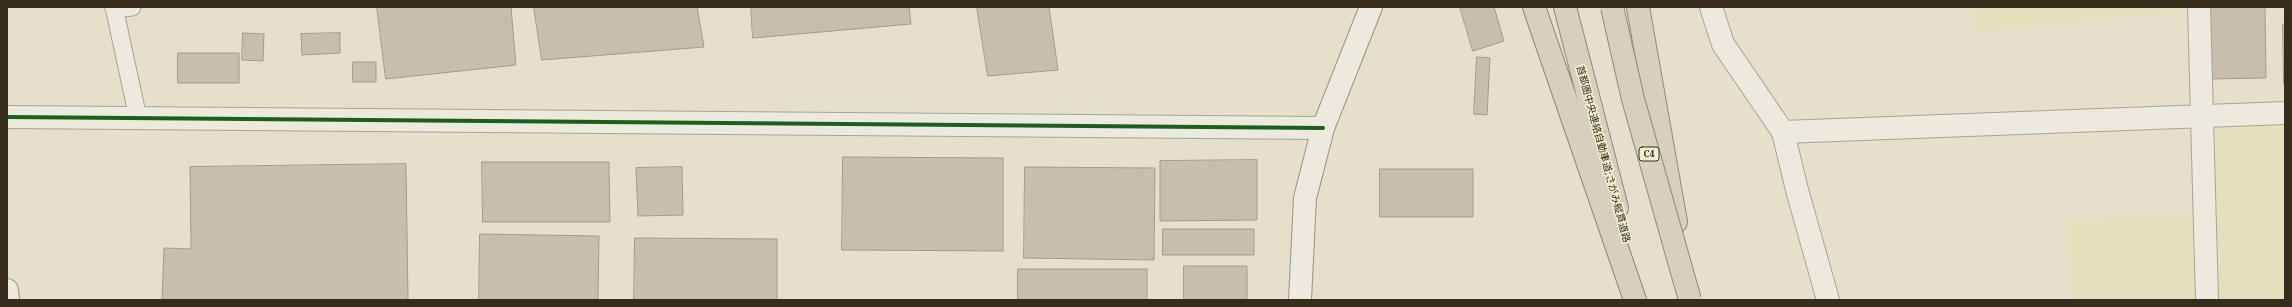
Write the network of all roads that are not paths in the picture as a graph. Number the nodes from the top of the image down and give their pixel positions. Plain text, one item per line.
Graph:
1 (132, 7) edge
2 (1371, 7) edge
3 (1534, 7) edge
4 (1565, 7) edge
5 (1612, 7) edge
6 (1638, 7) edge
7 (1711, 7) edge
8 (2199, 7) edge
9 (114, 8) edge
10 (2285, 113) edge
11 (2203, 116) junction
12 (7, 117) edge
13 (138, 118) junction
14 (1323, 128) junction
15 (1783, 132) junction
16 (7, 290) edge
17 (8, 300) edge
18 (1300, 300) edge
19 (1635, 300) edge
20 (1641, 300) edge
21 (1690, 300) edge
22 (1828, 300) edge
23 (2207, 300) edge

1 - 9 lane
2 - 14 street
3 - 19 highway
4 - 20 highway, 首都圏中央連絡自動車道;さがみ縦貫道路
5 - 21 highway, C4, bridge
6 - 21 highway
7 - 15 street
8 - 11 street
9 - 13 lane
10 - 11 street
11 - 15 street
11 - 23 street
12 - 13 street
13 - 14 street
14 - 18 street
15 - 22 street
16 - 17 street

